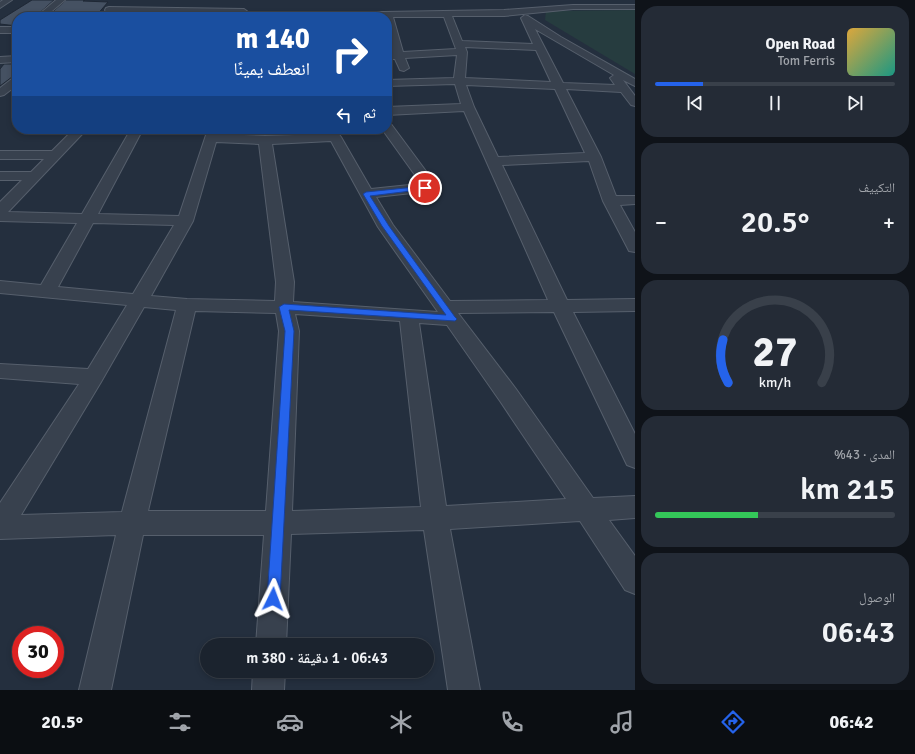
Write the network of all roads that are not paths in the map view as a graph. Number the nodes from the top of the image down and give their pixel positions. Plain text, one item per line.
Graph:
1 (8, 0) edge
2 (61, 0) edge
3 (120, 0) edge
4 (538, 0) edge
5 (619, 0) edge
6 (494, 4) dead end
7 (339, 5) dead end
8 (399, 5) dead end
9 (0, 6) edge
10 (290, 6) dead end
11 (631, 7) edge
12 (551, 9) junction
13 (109, 10) junction
14 (235, 11) edge
15 (449, 11) junction
16 (46, 12) edge
17 (106, 12) edge
18 (143, 12) edge
19 (216, 12) edge
20 (292, 12) edge
21 (340, 12) edge
22 (515, 12) junction
23 (504, 13) junction
24 (404, 14) junction
25 (392, 16) edge
26 (525, 18) junction
27 (0, 30) edge
28 (12, 30) edge
29 (392, 31) edge
30 (540, 47) junction
31 (461, 48) junction
32 (392, 56) edge
33 (399, 56) junction
34 (12, 59) edge
35 (0, 60) edge
36 (607, 68) junction
37 (459, 81) junction
38 (392, 83) edge
39 (410, 83) junction
40 (635, 83) edge
41 (558, 85) junction
42 (624, 89) junction
43 (635, 103) edge
44 (468, 107) junction
45 (392, 111) edge
46 (76, 134) edge
47 (134, 134) edge
48 (212, 134) edge
49 (322, 134) edge
50 (333, 134) edge
51 (391, 134) edge
52 (265, 140) junction
53 (0, 155) edge
54 (56, 155) junction
55 (594, 157) junction
56 (493, 161) junction
57 (0, 176) edge
58 (34, 176) junction
59 (366, 194) junction
60 (610, 200) junction
61 (635, 200) edge
62 (0, 211) edge
63 (0, 216) edge
64 (87, 218) junction
65 (185, 221) junction
66 (635, 247) edge
67 (0, 287) edge
68 (47, 291) junction
69 (138, 300) junction
70 (186, 305) junction
71 (560, 305) junction
72 (635, 305) edge
73 (284, 307) junction
74 (449, 313) junction
75 (409, 316) junction
76 (0, 371) edge
77 (94, 377) junction
78 (635, 458) edge
79 (635, 506) edge
80 (586, 510) junction
81 (435, 518) junction
82 (132, 523) junction
83 (278, 523) junction
84 (0, 527) edge
85 (635, 580) edge
86 (271, 638) edge
87 (269, 678) edge
88 (95, 690) edge
89 (268, 690) edge
90 (464, 690) edge

1 - 9 street
2 - 16 street
3 - 13 street
4 - 12 street
5 - 11 street
6 - 23 street
7 - 21 street
8 - 24 street
10 - 20 street
11 - 12 street
12 - 22 street
13 - 17 street
13 - 18 street
14 - 19 street
15 - 23 street
15 - 24 street
15 - 31 street
22 - 23 street
22 - 26 street
24 - 25 street
26 - 30 street
26 - 36 street
27 - 28 street
29 - 33 street
30 - 31 street
30 - 41 street
31 - 33 street
31 - 37 street
32 - 33 street
33 - 39 street
34 - 35 street
36 - 40 street
36 - 42 street
37 - 39 street
37 - 41 street
37 - 44 street
38 - 39 street
41 - 42 street
41 - 55 street
42 - 43 street
44 - 45 street
44 - 56 street
46 - 54 street
47 - 64 street
48 - 52 street
48 - 65 street
49 - 52 street
50 - 59 street
51 - 59 street
52 - 73 street
53 - 54 street
54 - 58 street
55 - 56 street
55 - 60 street
56 - 71 street
57 - 58 street
58 - 62 street
59 - 74 street
60 - 61 street
60 - 66 street
63 - 64 street
64 - 65 street
64 - 68 street
65 - 69 street
67 - 68 street
68 - 69 street
69 - 70 street
69 - 77 street
70 - 73 street
70 - 82 street
71 - 72 street
71 - 74 street
71 - 78 street
73 - 75 street
73 - 83 street
74 - 75 street
74 - 80 street
75 - 81 street
76 - 77 street
77 - 84 street
79 - 80 street
80 - 81 street
80 - 85 street
81 - 83 street
81 - 90 street
82 - 83 street
82 - 84 street
82 - 88 street
83 - 86 street
87 - 89 street

